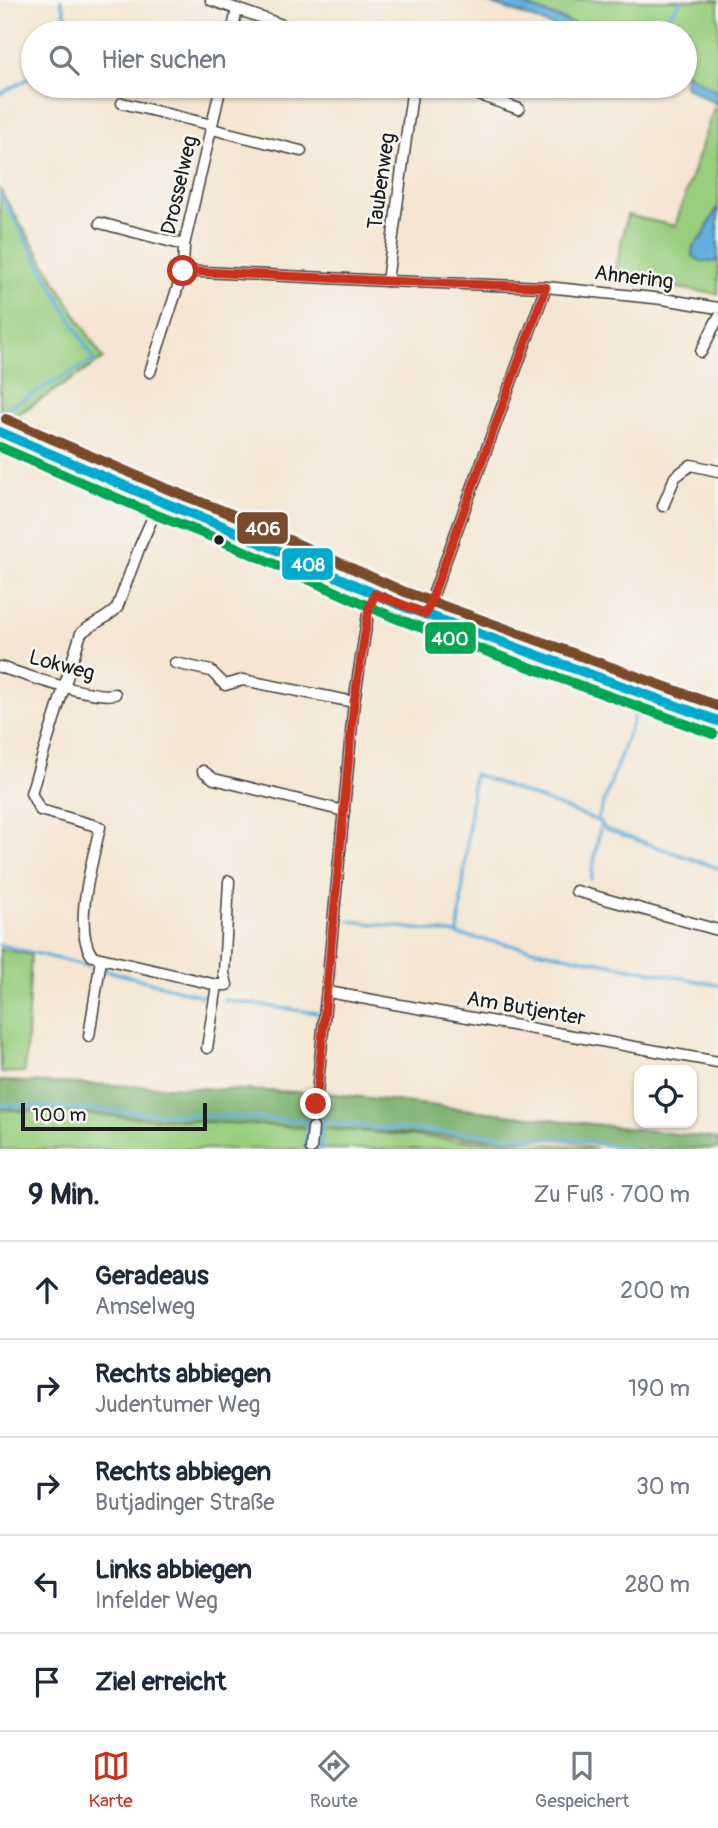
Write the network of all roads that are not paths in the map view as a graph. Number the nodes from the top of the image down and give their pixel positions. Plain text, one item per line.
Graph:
1 (211, 0) edge
2 (237, 9) junction
3 (234, 21) edge
4 (271, 21) edge
5 (218, 98) edge
6 (411, 98) edge
7 (488, 98) edge
8 (122, 103) dead end
9 (519, 109) dead end
10 (212, 127) junction
11 (302, 151) dead end
12 (100, 223) dead end
13 (184, 245) junction
14 (183, 271) junction
15 (387, 281) junction
16 (546, 287) junction
17 (718, 308) edge
18 (718, 318) edge
19 (701, 352) dead end
20 (150, 372) dead end
21 (0, 432) edge
22 (718, 471) edge
23 (160, 501) junction
24 (663, 506) dead end
25 (375, 594) junction
26 (426, 614) junction
27 (175, 663) dead end
28 (0, 667) edge
29 (64, 686) junction
30 (115, 694) dead end
31 (354, 702) junction
32 (718, 721) edge
33 (203, 771) dead end
34 (344, 811) junction
35 (229, 881) dead end
36 (576, 891) dead end
37 (718, 930) edge
38 (101, 959) junction
39 (222, 985) junction
40 (328, 992) junction
41 (89, 1036) dead end
42 (207, 1048) dead end
43 (718, 1062) edge
44 (316, 1104) dead end
45 (313, 1128) dead end
46 (311, 1149) edge

1 - 2 street
2 - 3 street
2 - 4 street
5 - 10 street, Drosselweg
6 - 15 street, Taubenweg
7 - 9 street
8 - 10 street
10 - 11 street
10 - 13 street, Drosselweg
12 - 13 street
13 - 14 street, Drosselweg
14 - 15 street, Ahnering
14 - 20 street, Drosselweg
15 - 16 street, Ahnering
16 - 17 street, Ahnering
16 - 26 street
18 - 19 street
21 - 23 main road
22 - 24 street
23 - 25 main road
23 - 29 street
25 - 26 main road
25 - 31 street
26 - 32 main road
27 - 31 street
28 - 29 street, Lokweg
29 - 30 street, Lokweg
29 - 38 street
31 - 34 street
33 - 34 street
34 - 40 street
35 - 39 street
36 - 37 street
38 - 39 street
38 - 41 street
39 - 42 street
40 - 43 street, Am Butjenter
40 - 44 street
45 - 46 street

